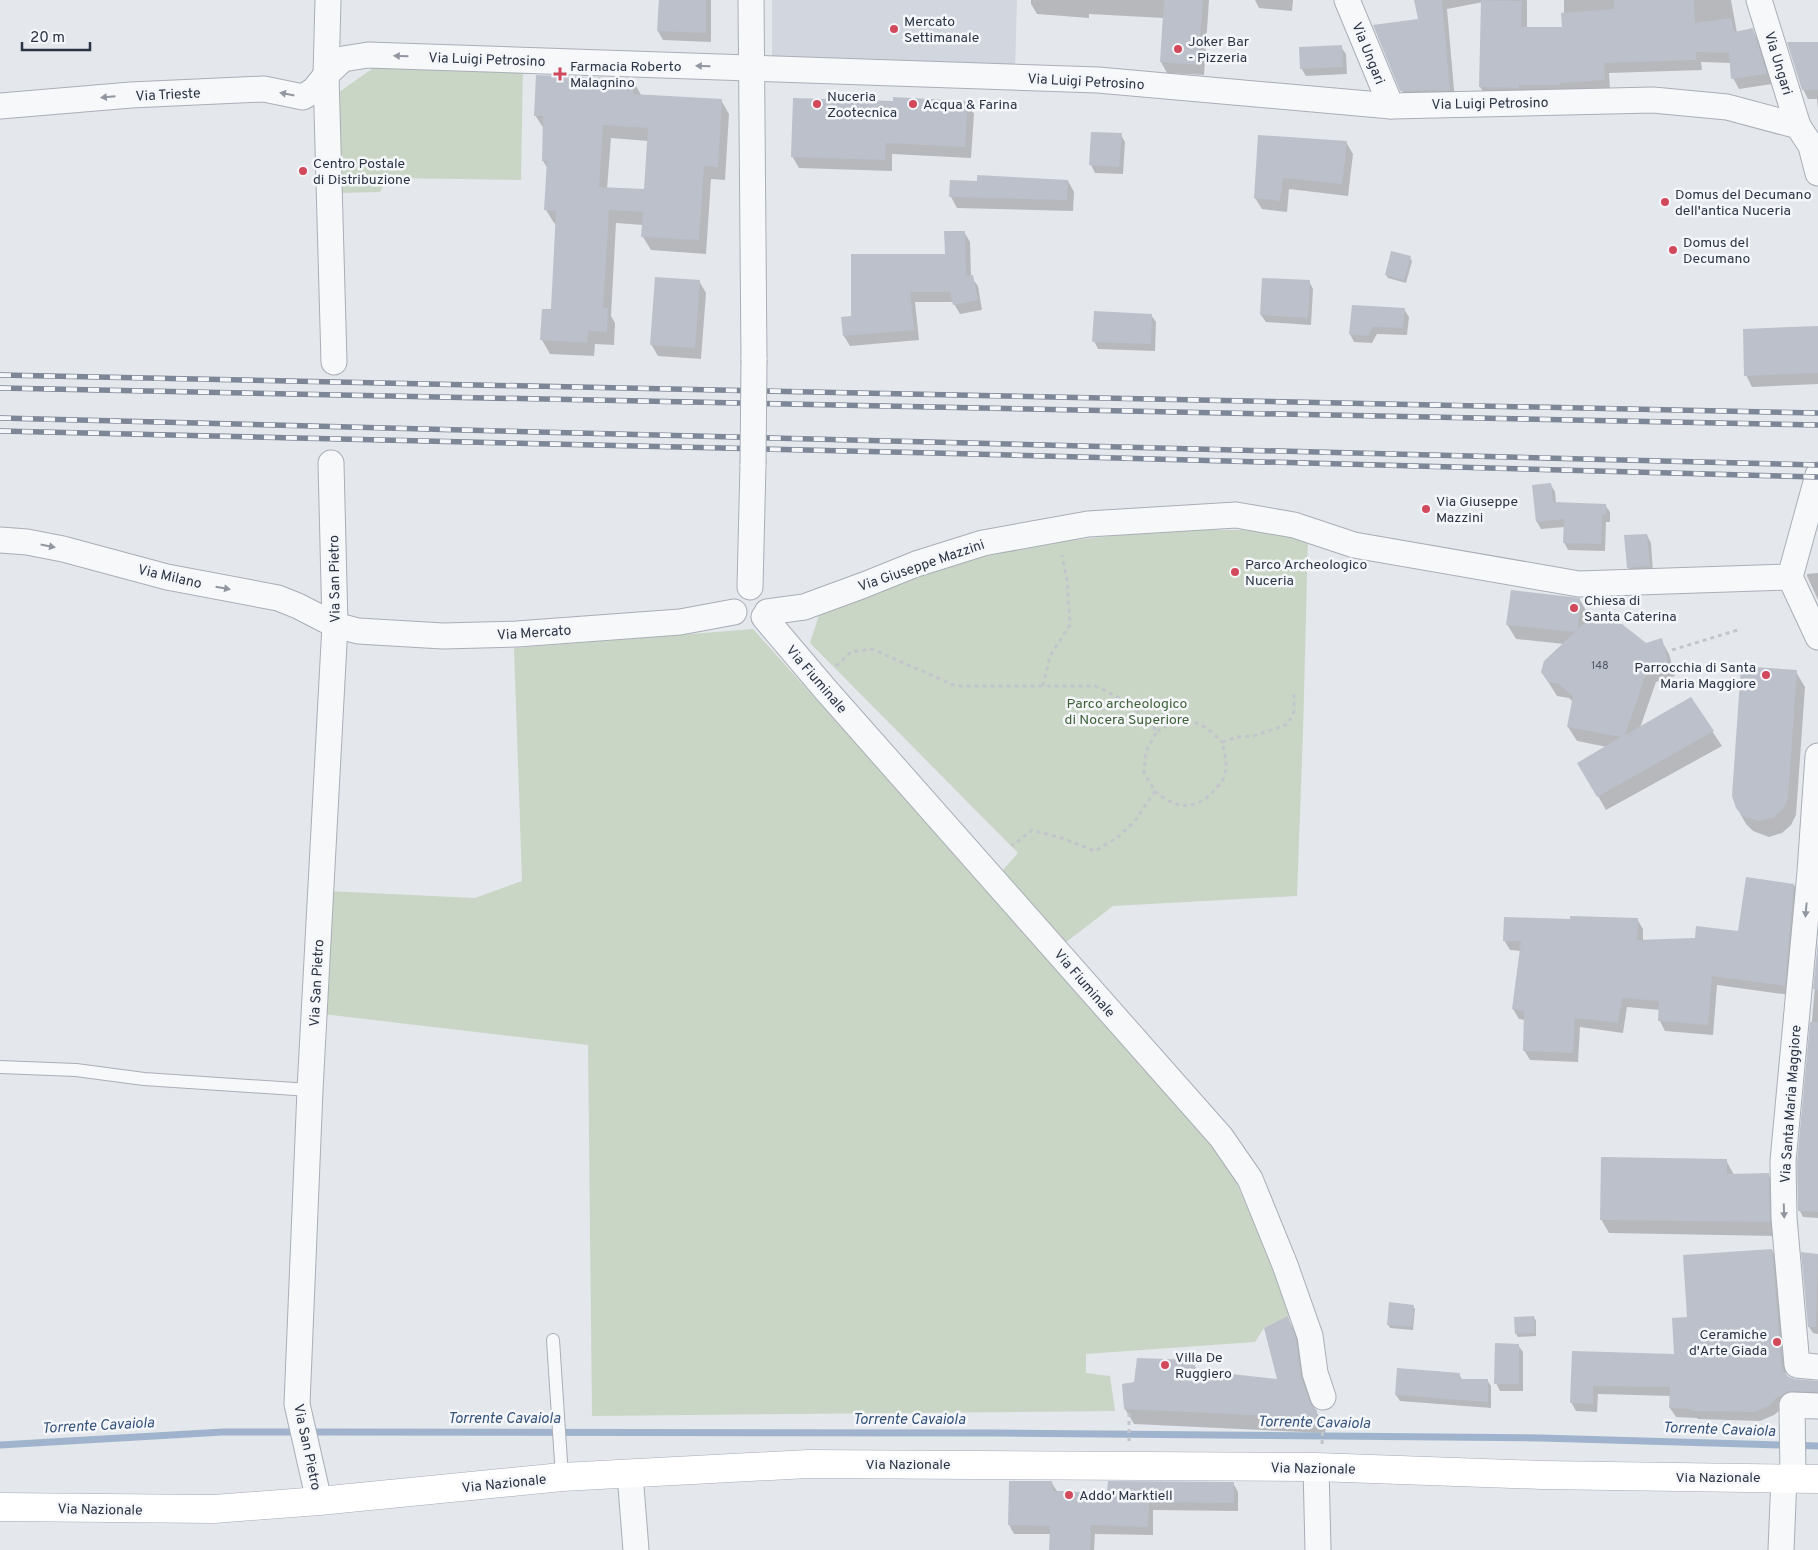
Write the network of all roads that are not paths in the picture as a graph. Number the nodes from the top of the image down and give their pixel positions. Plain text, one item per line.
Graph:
1 (328, 0) edge
2 (751, 0) edge
3 (1347, 0) edge
4 (1759, 0) edge
5 (752, 67) junction
6 (326, 74) junction
7 (0, 106) edge
8 (1391, 106) junction
9 (1798, 126) junction
10 (1818, 172) edge
11 (334, 362) dead end
12 (331, 463) dead end
13 (1818, 475) edge
14 (0, 540) edge
15 (1790, 577) junction
16 (750, 587) junction
17 (734, 612) junction
18 (765, 614) junction
19 (335, 625) junction
20 (1818, 637) edge
21 (1818, 756) edge
22 (1814, 872) edge
23 (0, 1066) edge
24 (310, 1090) junction
25 (553, 1340) dead end
26 (1808, 1366) edge
27 (1323, 1406) road end
28 (1818, 1406) edge
29 (1319, 1456) junction
30 (561, 1466) junction
31 (630, 1474) junction
32 (1797, 1474) edge
33 (319, 1501) junction
34 (0, 1507) edge
35 (636, 1550) edge
36 (1318, 1550) edge
37 (1781, 1550) edge

1 - 6 street
2 - 5 street
3 - 8 street, Via Ungari
4 - 9 street, Via Ungari
5 -> 6 street, Via Luigi Petrosino
5 - 8 street, Via Luigi Petrosino
5 - 16 street, bridge
6 -> 7 street, Via Trieste
6 - 11 street
8 - 9 street, Via Luigi Petrosino
9 - 10 street
12 - 19 street, Via San Pietro
13 - 15 street
14 -> 19 street, Via Milano
15 - 18 street, Via Giuseppe Mazzini
15 - 20 street
16 - 17 street
16 - 18 street
17 - 18 street
17 - 19 street, Via Mercato
18 - 27 street, Via Fiuminale
19 - 24 street, Via San Pietro
21 - 22 street, Via Santa Maria Maggiore
22 -> 26 street, Via Santa Maria Maggiore
23 - 24 lane
24 - 33 street, Via San Pietro
25 - 30 lane
28 - 32 street
29 - 31 main road, Via Nazionale
29 - 32 main road, Via Nazionale
29 - 36 street
30 - 31 main road, Via Nazionale
30 - 33 main road, Via Nazionale
31 - 35 street
32 - 37 street
33 - 34 main road, Via Nazionale

